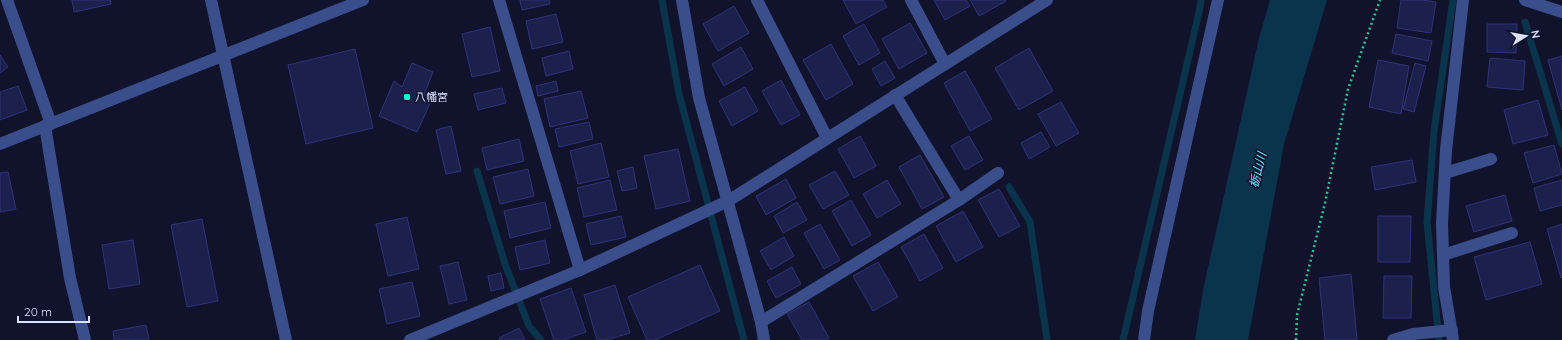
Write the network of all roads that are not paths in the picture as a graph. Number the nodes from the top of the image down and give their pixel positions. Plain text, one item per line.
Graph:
1 (7, 0) edge
2 (211, 0) edge
3 (363, 0) edge
4 (499, 0) edge
5 (682, 0) edge
6 (757, 0) edge
7 (911, 0) edge
8 (1047, 0) edge
9 (1218, 0) edge
10 (1463, 0) edge
11 (1525, 0) edge
12 (1562, 12) edge
13 (224, 56) junction
14 (945, 64) junction
15 (895, 95) junction
16 (48, 125) junction
17 (827, 138) junction
18 (0, 144) edge
19 (1490, 159) dead end
20 (998, 173) dead end
21 (1445, 173) junction
22 (959, 200) junction
23 (728, 201) junction
24 (1512, 233) dead end
25 (1443, 255) junction
26 (580, 270) junction
27 (761, 322) junction
28 (1452, 335) edge
29 (414, 339) edge
30 (85, 340) edge
31 (286, 340) edge
32 (764, 340) edge
33 (1144, 340) edge
34 (1393, 340) edge

1 - 16 street
2 - 13 street
3 - 13 street
4 - 26 street
5 - 23 street
6 - 17 street
7 - 14 street
8 - 14 street
9 - 33 street
10 - 21 street
11 - 12 street
13 - 16 street
13 - 31 street
14 - 15 street
15 - 17 street
15 - 22 street
16 - 18 street
16 - 30 street
17 - 23 street
19 - 21 street
20 - 22 street
21 - 25 street
22 - 27 street
23 - 26 street
23 - 27 street
24 - 25 street
25 - 28 street
26 - 29 street
27 - 32 street
28 - 34 street

